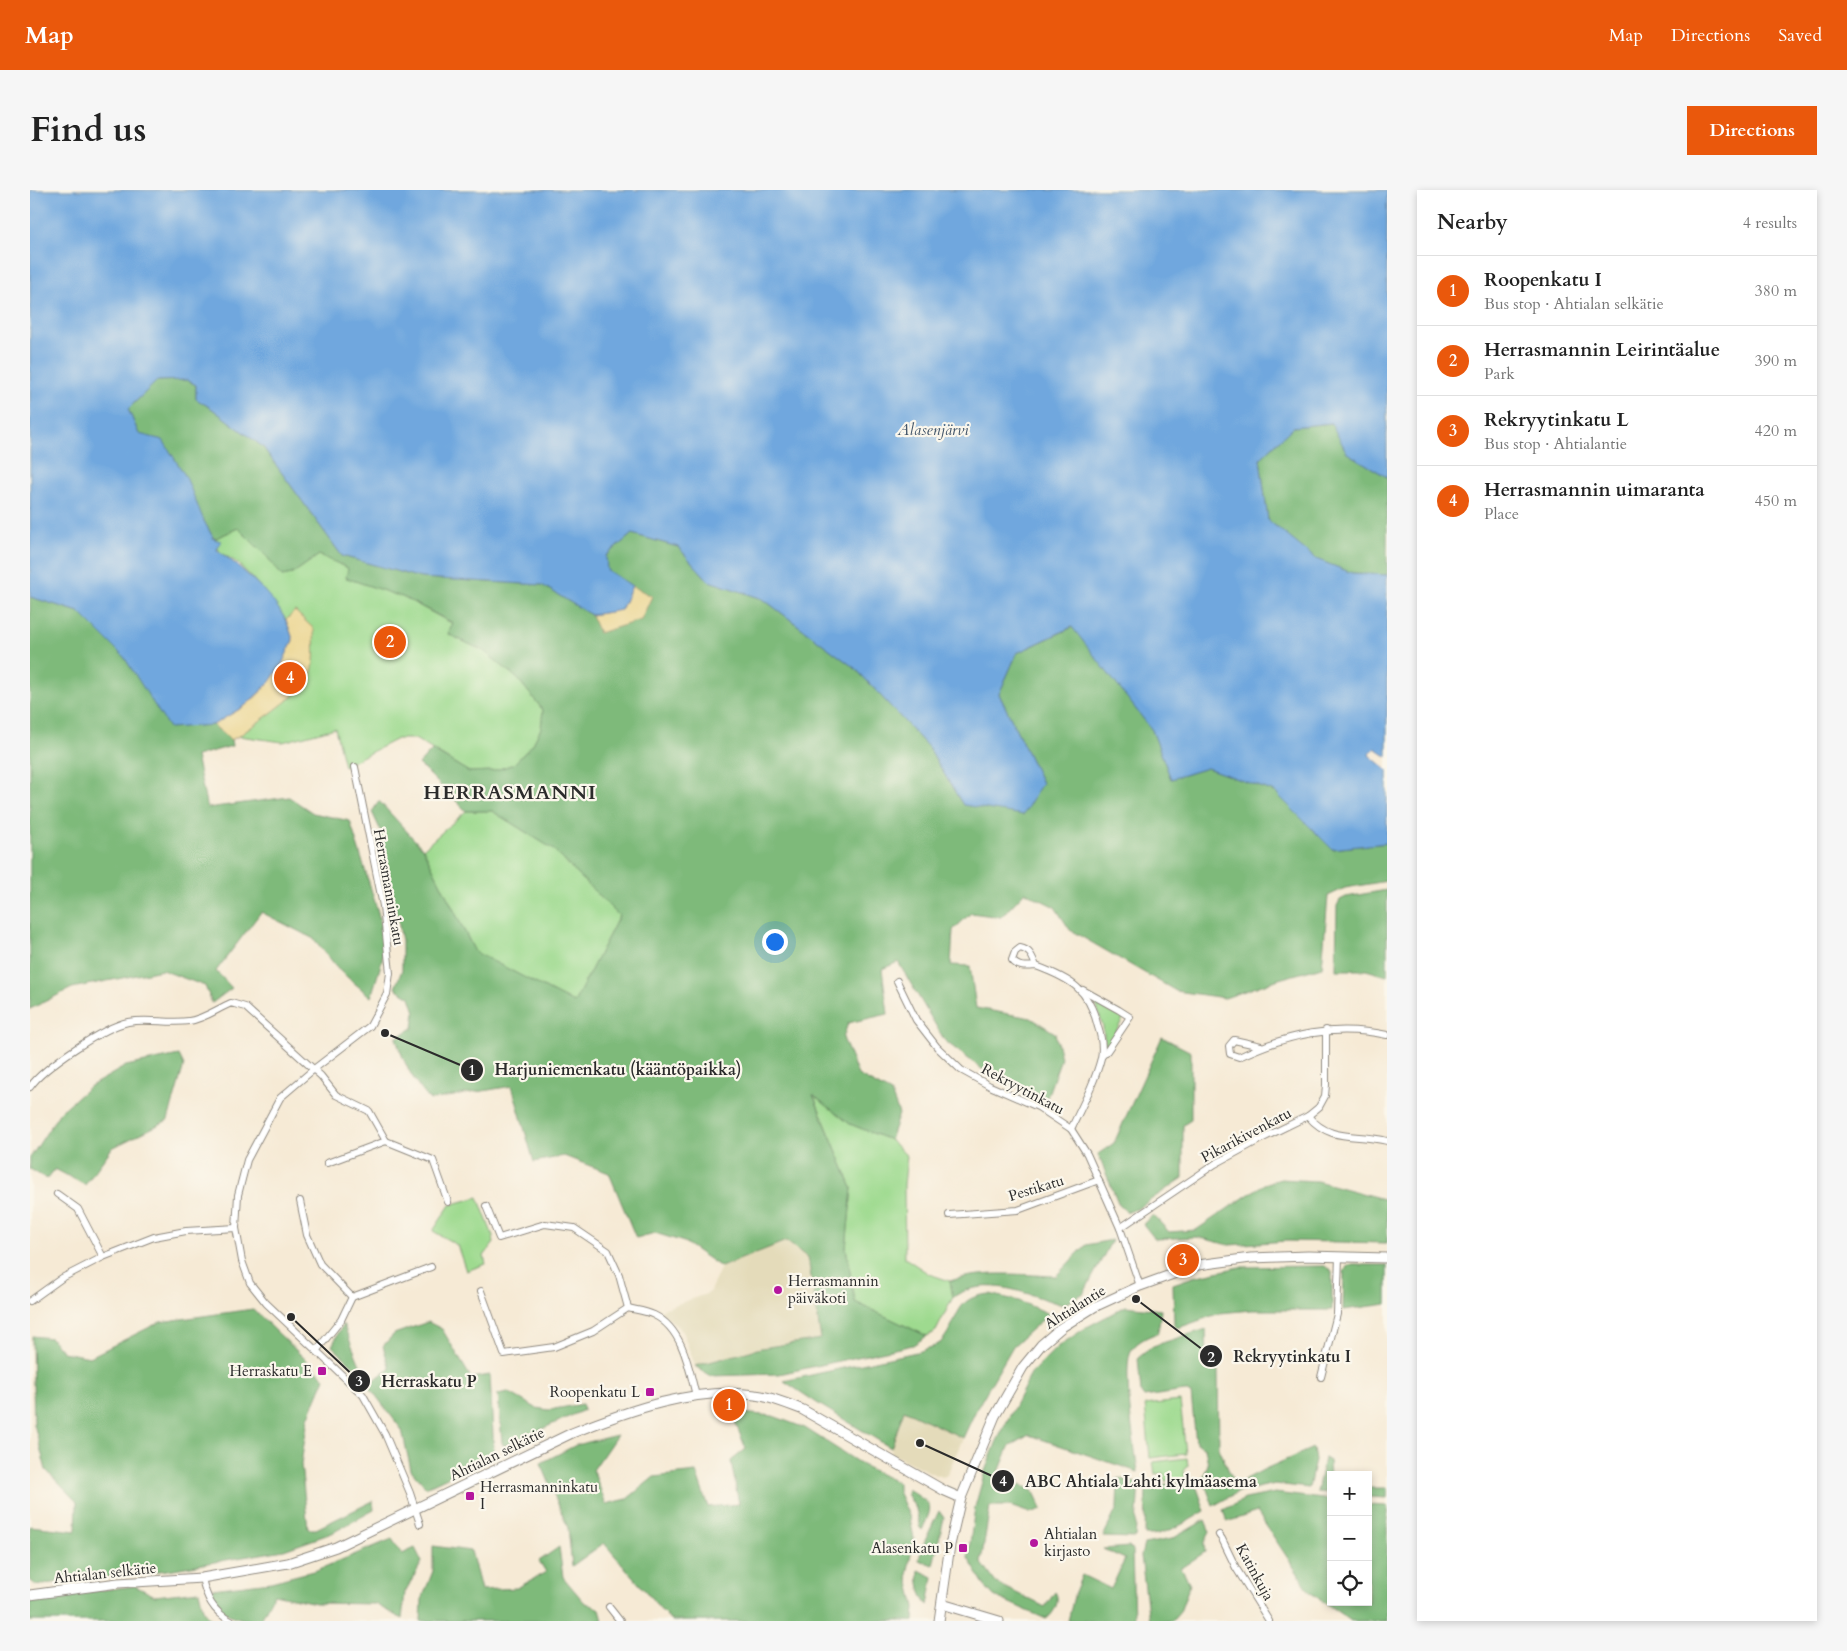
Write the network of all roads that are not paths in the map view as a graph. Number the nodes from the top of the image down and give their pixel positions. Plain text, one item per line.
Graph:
1 (355, 767) dead end
2 (1036, 966) dead end
3 (897, 981) dead end
4 (1082, 989) junction
5 (1326, 1030) junction
6 (1387, 1034) edge
7 (1262, 1046) dead end
8 (1102, 1056) junction
9 (314, 1070) junction
10 (30, 1087) edge
11 (1308, 1116) junction
12 (1072, 1129) junction
13 (386, 1141) junction
14 (1387, 1141) edge
15 (327, 1163) dead end
16 (1099, 1180) junction
17 (57, 1194) dead end
18 (300, 1201) dead end
19 (448, 1202) dead end
20 (486, 1206) dead end
21 (949, 1215) dead end
22 (236, 1228) junction
23 (1120, 1228) junction
24 (1340, 1256) junction
25 (103, 1257) junction
26 (1387, 1258) edge
27 (431, 1266) dead end
28 (1140, 1286) junction
29 (481, 1291) dead end
30 (352, 1298) junction
31 (30, 1301) edge
32 (628, 1308) junction
33 (316, 1350) junction
34 (1321, 1377) dead end
35 (696, 1396) junction
36 (961, 1498) junction
37 (415, 1509) junction
38 (420, 1524) dead end
39 (1219, 1535) dead end
40 (202, 1578) junction
41 (32, 1592) edge
42 (942, 1604) junction
43 (609, 1607) dead end
44 (231, 1621) edge
45 (620, 1621) edge
46 (939, 1621) edge
47 (999, 1621) edge
48 (1270, 1621) edge

1 - 9 street, Herrasmanninkatu
2 - 4 street
3 - 12 street, Rekryytinkatu
4 - 8 street
4 - 8 street
5 - 6 street
5 - 7 street
5 - 11 street, Pikarikivenkatu
8 - 12 street
9 - 10 street
9 - 13 street
9 - 22 street, Herrasmanninkatu
11 - 14 street
11 - 23 street, Pikarikivenkatu
12 - 16 street, Rekryytinkatu
13 - 15 street
13 - 19 street
16 - 21 street, Pestikatu
16 - 23 street, Rekryytinkatu
17 - 25 street
18 - 30 street
20 - 32 street
22 - 25 street
22 - 33 street, Herrasmanninkatu
23 - 28 street, Rekryytinkatu
24 - 26 street, Ahtialantie
24 - 28 street, Ahtialantie
24 - 34 street
25 - 31 street
27 - 30 street
28 - 36 street, Ahtialantie
29 - 32 street
30 - 33 street
32 - 35 street
33 - 37 street, Herrasmanninkatu
35 - 36 street, Ahtialan selkätie
35 - 37 street, Ahtialan selkätie
36 - 42 street, Ahtialantie
37 - 38 street, Herrasmanninkatu
37 - 40 street, Ahtialan selkätie
39 - 48 street, Katinkuja
40 - 41 street, Ahtialan selkätie
40 - 44 street
42 - 46 street, Ahtialantie
42 - 47 street
43 - 45 street

